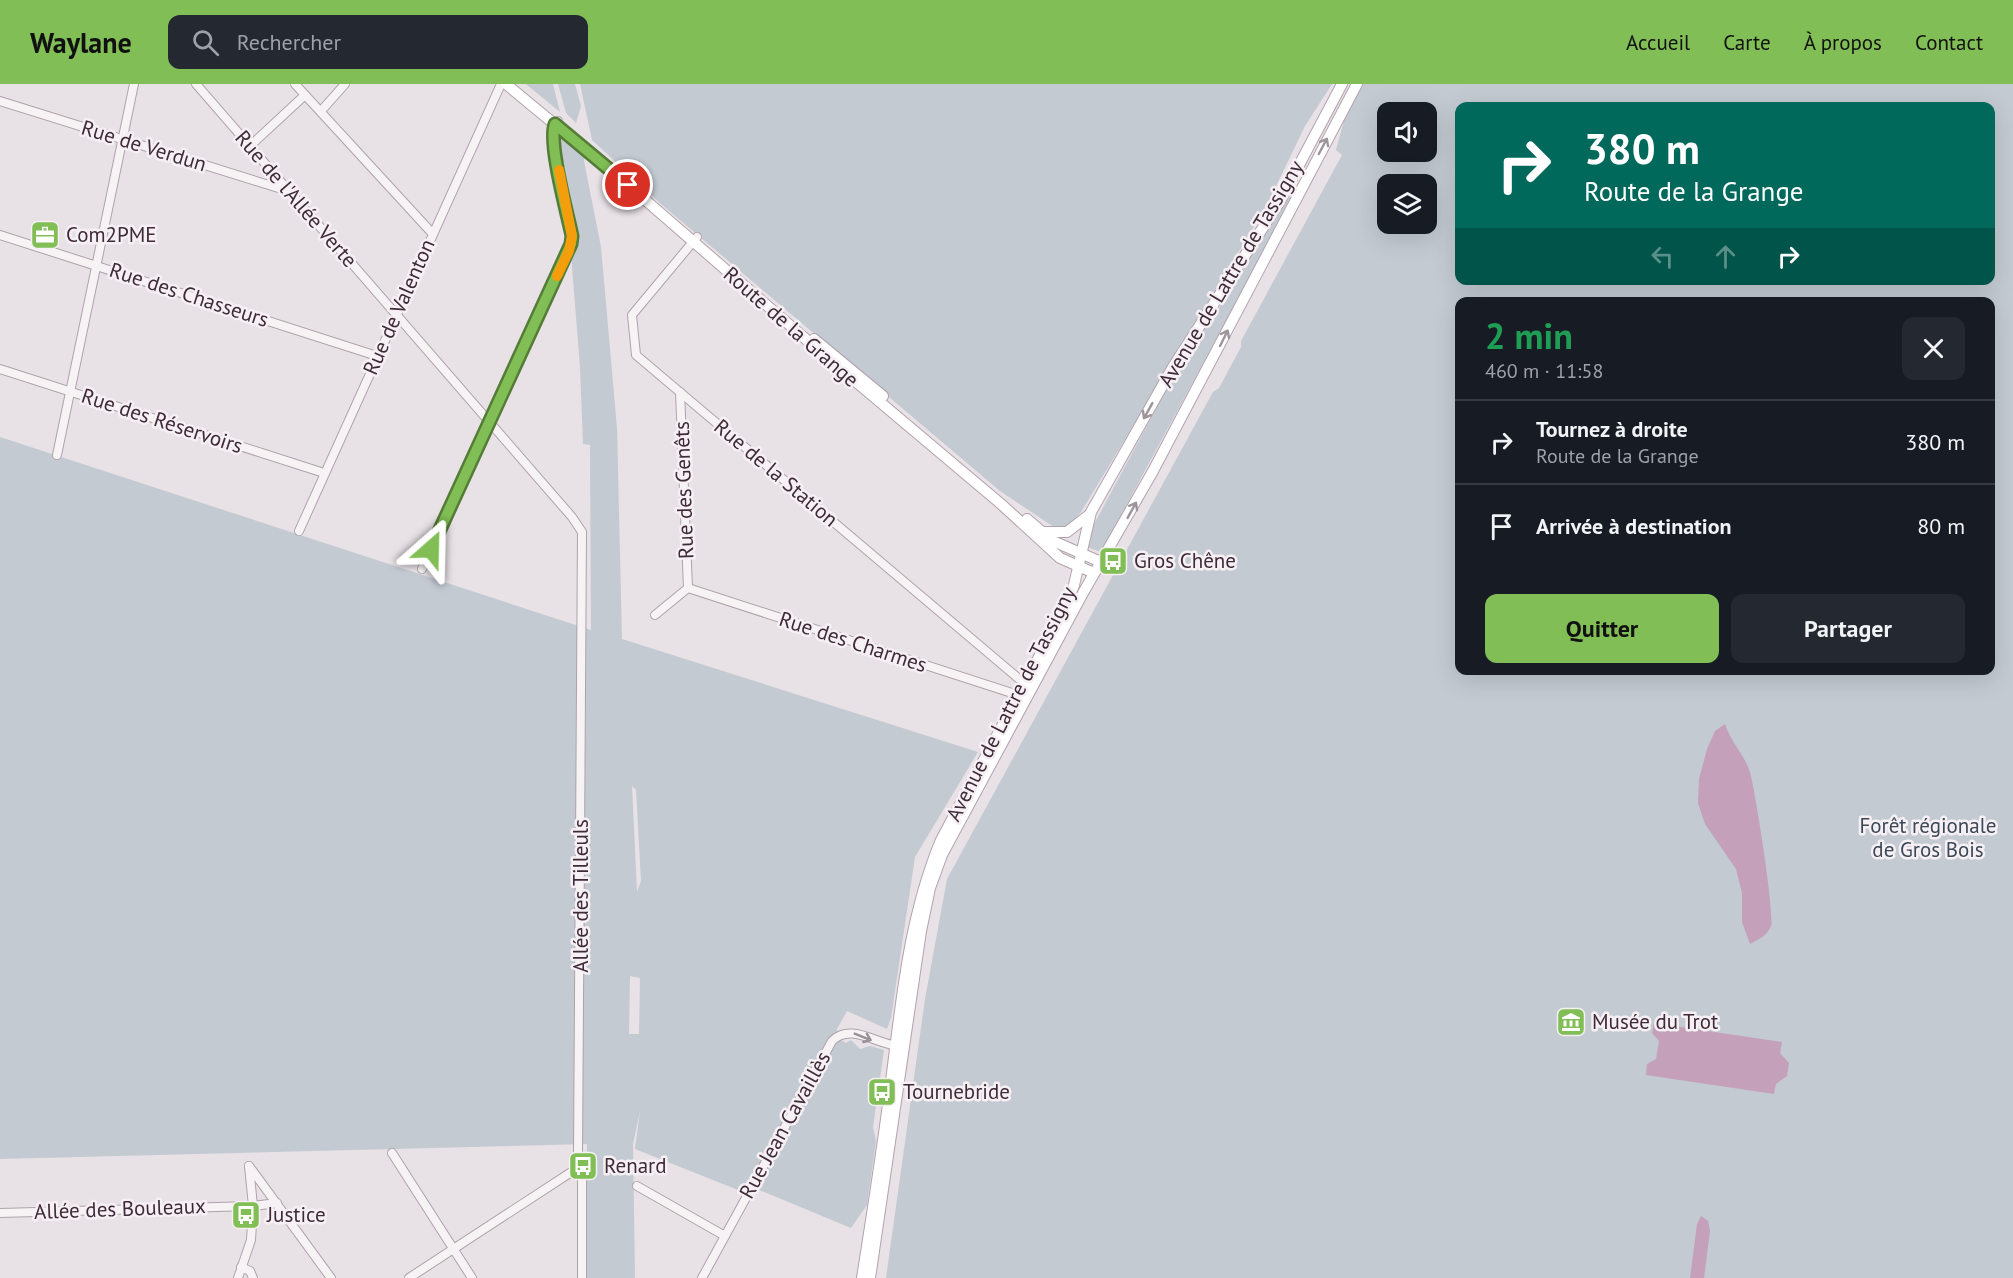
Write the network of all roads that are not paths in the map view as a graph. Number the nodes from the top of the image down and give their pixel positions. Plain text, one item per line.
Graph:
1 (135, 84) edge
2 (196, 84) edge
3 (295, 84) edge
4 (345, 84) edge
5 (501, 84) edge
6 (506, 84) edge
7 (515, 84) edge
8 (1342, 84) edge
9 (1357, 84) edge
10 (305, 95) junction
11 (0, 101) edge
12 (321, 111) junction
13 (557, 122) junction
14 (123, 140) junction
15 (250, 146) junction
16 (288, 191) junction
17 (432, 233) junction
18 (0, 235) edge
19 (695, 239) junction
20 (96, 266) junction
21 (396, 315) junction
22 (377, 356) junction
23 (0, 369) edge
24 (71, 392) junction
25 (680, 392) junction
26 (489, 423) junction
27 (57, 455) dead end
28 (324, 473) junction
29 (1091, 512) junction
30 (572, 517) joint
31 (299, 531) dead end
32 (1041, 536) junction
33 (1080, 554) junction
34 (1060, 558) junction
35 (1101, 562) junction
36 (1077, 567) junction
37 (422, 569) dead end
38 (1094, 573) junction
39 (1074, 585) junction
40 (688, 588) junction
41 (655, 615) dead end
42 (1024, 683) junction
43 (1018, 695) junction
44 (899, 1046) junction
45 (392, 1153) dead end
46 (579, 1167) junction
47 (637, 1186) dead end
48 (276, 1203) junction
49 (253, 1206) junction
50 (0, 1213) edge
51 (725, 1236) junction
52 (454, 1249) junction
53 (241, 1267) junction
54 (238, 1278) edge
55 (253, 1278) edge
56 (331, 1278) edge
57 (409, 1278) edge
58 (472, 1278) edge
59 (582, 1278) edge
60 (702, 1278) edge
61 (862, 1278) edge
62 (870, 1278) edge

1 - 14 street
2 - 15 street, Rue de l'Allée Verte
3 - 10 street
4 - 12 street
5 - 17 street, Rue de Valenton
6 - 13 main road, Route de la Grange
7 - 13 main road, Route de la Grange
8 -> 29 main road, Avenue de Lattre de Tassigny
35 -> 9 main road
10 - 12 street
10 - 15 street
11 - 14 street, Rue de Verdun
12 - 17 street
13 - 19 main road, Route de la Grange
13 - 26 street
14 - 16 street, Rue de Verdun
14 - 20 street
15 - 16 street, Rue de l'Allée Verte
16 - 21 street, Rue de l'Allée Verte
17 - 21 street, Rue de Valenton
18 - 20 street, Rue des Chasseurs
19 - 25 street, Rue de la Station
19 - 32 main road, Route de la Grange
20 - 22 street, Rue des Chasseurs
20 - 24 street
21 - 22 street, Rue de Valenton
21 - 26 street, Rue de l'Allée Verte
22 - 28 street, Rue de Valenton
23 - 24 street, Rue des Réservoirs
24 - 27 street
24 - 28 street, Rue des Réservoirs
25 - 40 street, Rue des Genêts
25 - 42 street, Rue de la Station
26 - 30 street, Rue de l'Allée Verte
26 - 37 street
28 - 31 street, Rue de Valenton
29 - 32 main road
29 - 33 main road, Avenue de Lattre de Tassigny
30 - 46 street, Allée des Tilleuls
32 - 33 main road, Route de la Grange
32 - 34 main road, Route de la Grange
33 - 35 main road, Route de la Grange
33 - 36 main road, Avenue de Lattre de Tassigny
34 - 36 main road, Route de la Grange
34 - 39 main road
35 - 38 main road
36 - 38 main road, Route de la Grange
36 - 39 main road, Avenue de Lattre de Tassigny
38 - 44 main road
39 - 42 main road, Avenue de Lattre de Tassigny
40 - 41 street
40 - 43 street, Rue des Charmes
42 - 43 main road, Avenue de Lattre de Tassigny
43 - 44 main road, Avenue de Lattre de Tassigny
51 -> 44 street, Rue Jean Cavaillès
44 - 61 main road, Avenue de Lattre de Tassigny
44 - 62 main road
45 - 52 street
46 - 52 street
46 - 59 street, Allée des Tilleuls
47 - 51 street
48 - 49 street, Allée des Bouleaux
48 - 49 street
48 - 56 street
49 - 50 street, Allée des Bouleaux
49 - 53 street
51 - 60 street, Rue Jean Cavaillès
52 - 57 street
52 - 58 street
53 - 54 street
53 - 55 street

